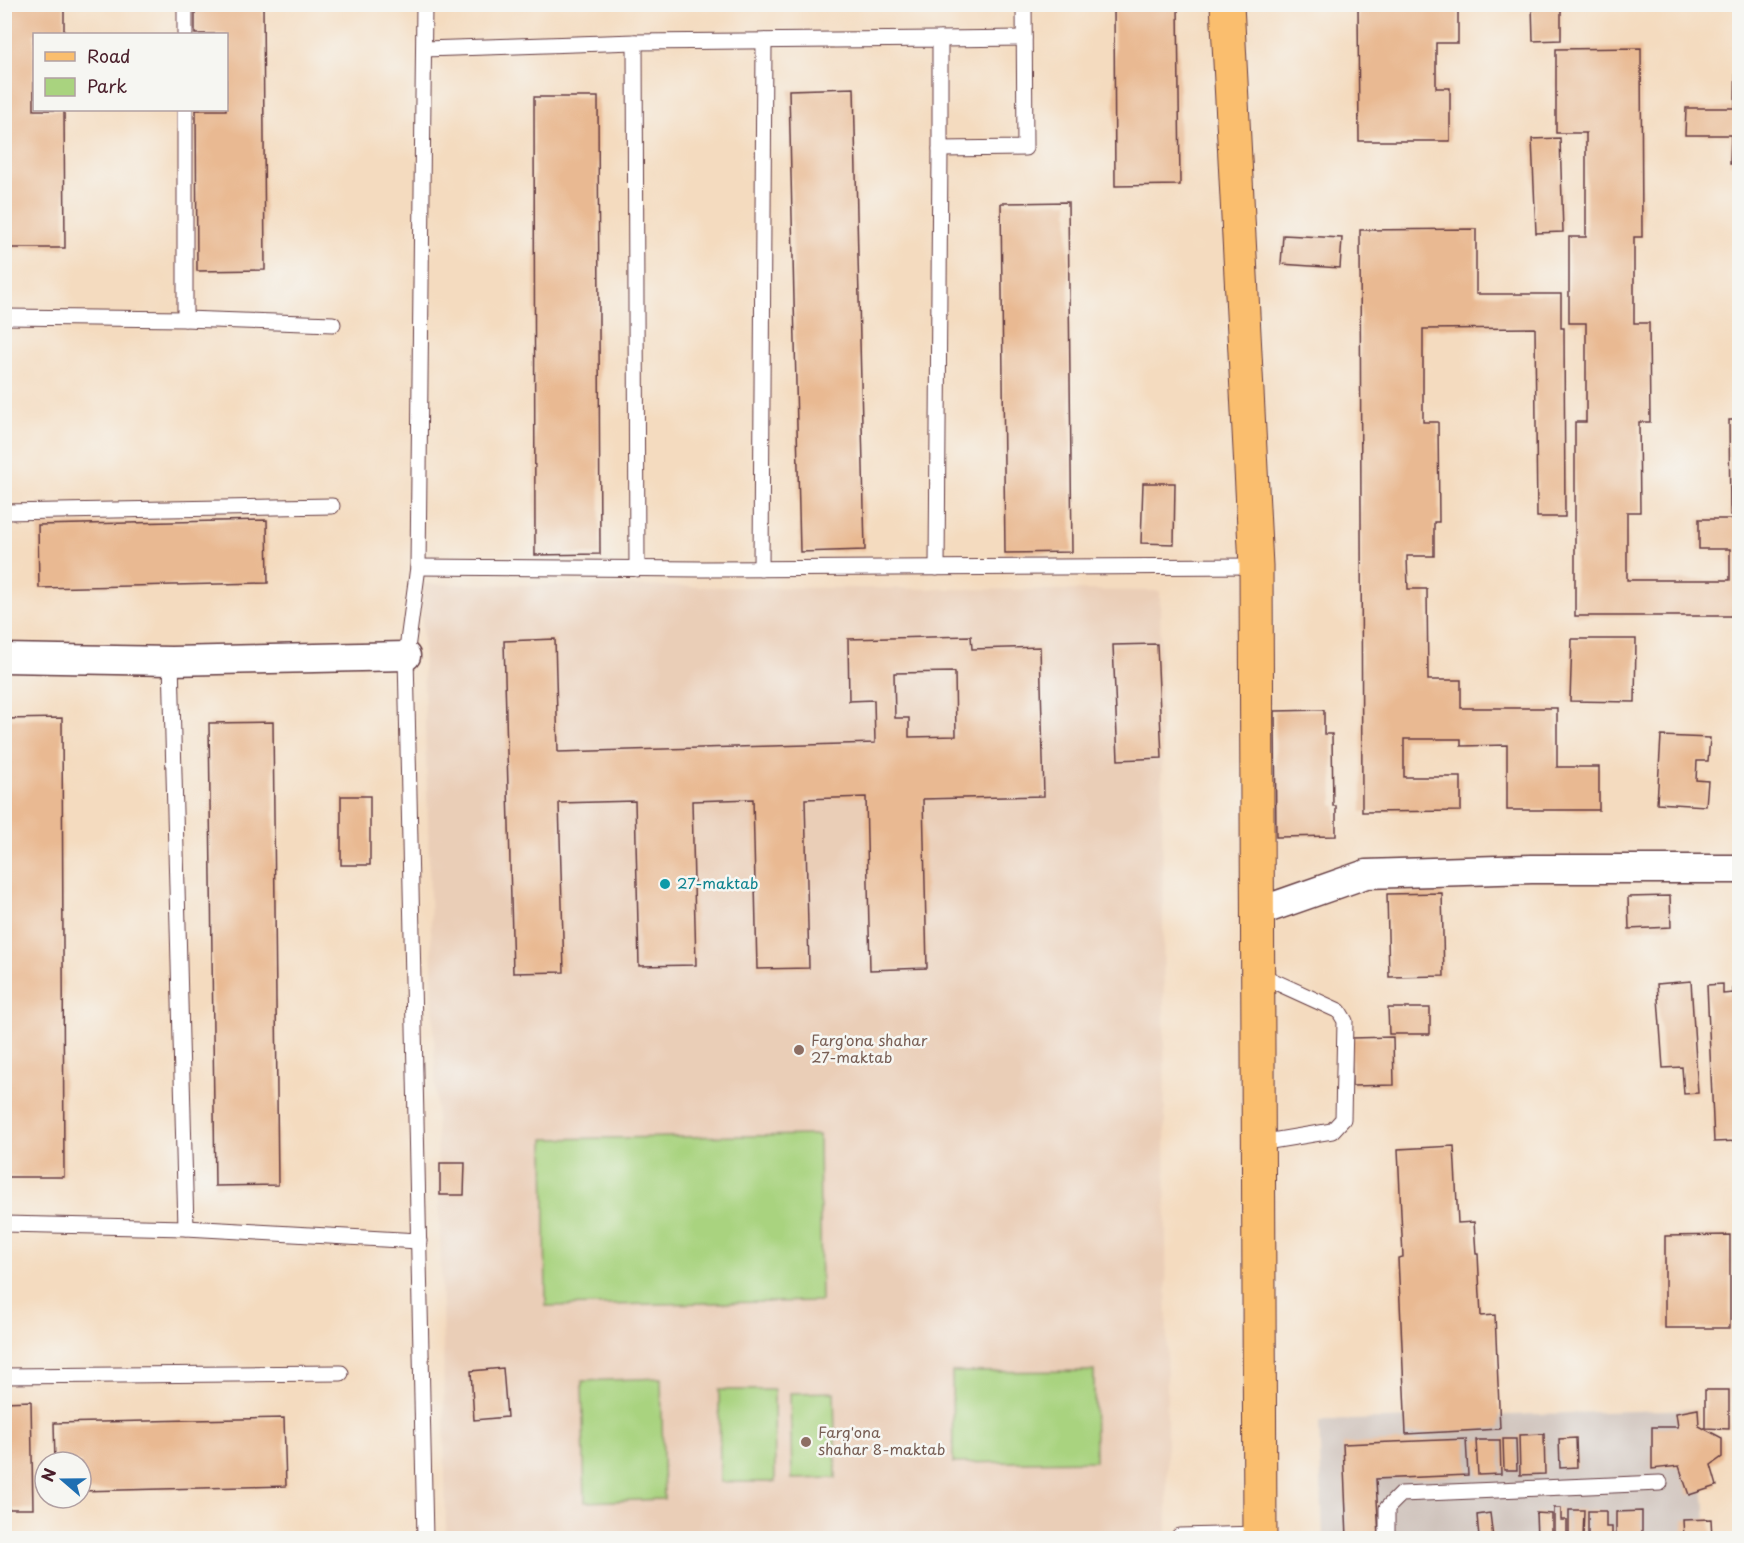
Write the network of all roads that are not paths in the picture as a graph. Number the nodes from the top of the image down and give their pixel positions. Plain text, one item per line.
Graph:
1 (185, 4) edge
2 (424, 4) edge
3 (1024, 4) edge
4 (1227, 4) edge
5 (185, 33) edge
6 (1024, 38) junction
7 (940, 39) junction
8 (764, 41) junction
9 (635, 42) junction
10 (424, 49) junction
11 (185, 111) edge
12 (940, 149) junction
13 (4, 317) edge
14 (184, 320) junction
15 (333, 324) dead end
16 (332, 506) dead end
17 (4, 512) edge
18 (1256, 566) junction
19 (418, 567) junction
20 (937, 568) junction
21 (637, 569) junction
22 (761, 569) junction
23 (406, 656) junction
24 (4, 658) edge
25 (171, 661) junction
26 (1740, 869) edge
27 (1257, 912) junction
28 (1258, 974) junction
29 (1258, 1143) junction
30 (4, 1224) edge
31 (186, 1228) junction
32 (420, 1241) junction
33 (341, 1373) dead end
34 (4, 1376) edge
35 (1660, 1483) dead end
36 (1179, 1536) dead end
37 (1260, 1536) edge
38 (425, 1539) edge
39 (1387, 1539) edge

1 - 5 lane
2 - 10 lane
3 - 6 lane
4 - 18 main road
6 - 7 lane
6 - 12 lane
7 - 8 lane
7 - 12 lane
8 - 9 lane
8 - 22 lane
9 - 10 lane
9 - 21 lane
10 - 19 lane
11 - 14 lane
12 - 20 lane
13 - 14 lane
14 - 15 lane
16 - 17 lane
18 - 20 lane
18 - 27 main road
19 - 21 lane
19 - 23 lane
20 - 22 lane
21 - 22 lane
23 - 25 street
23 - 32 lane
24 - 25 street
25 - 31 lane
26 - 27 street
27 - 28 main road
28 - 29 main road
28 - 29 lane
29 - 37 main road
30 - 31 lane
31 - 32 lane
32 - 38 lane
33 - 34 lane
35 - 39 lane
36 - 37 lane

